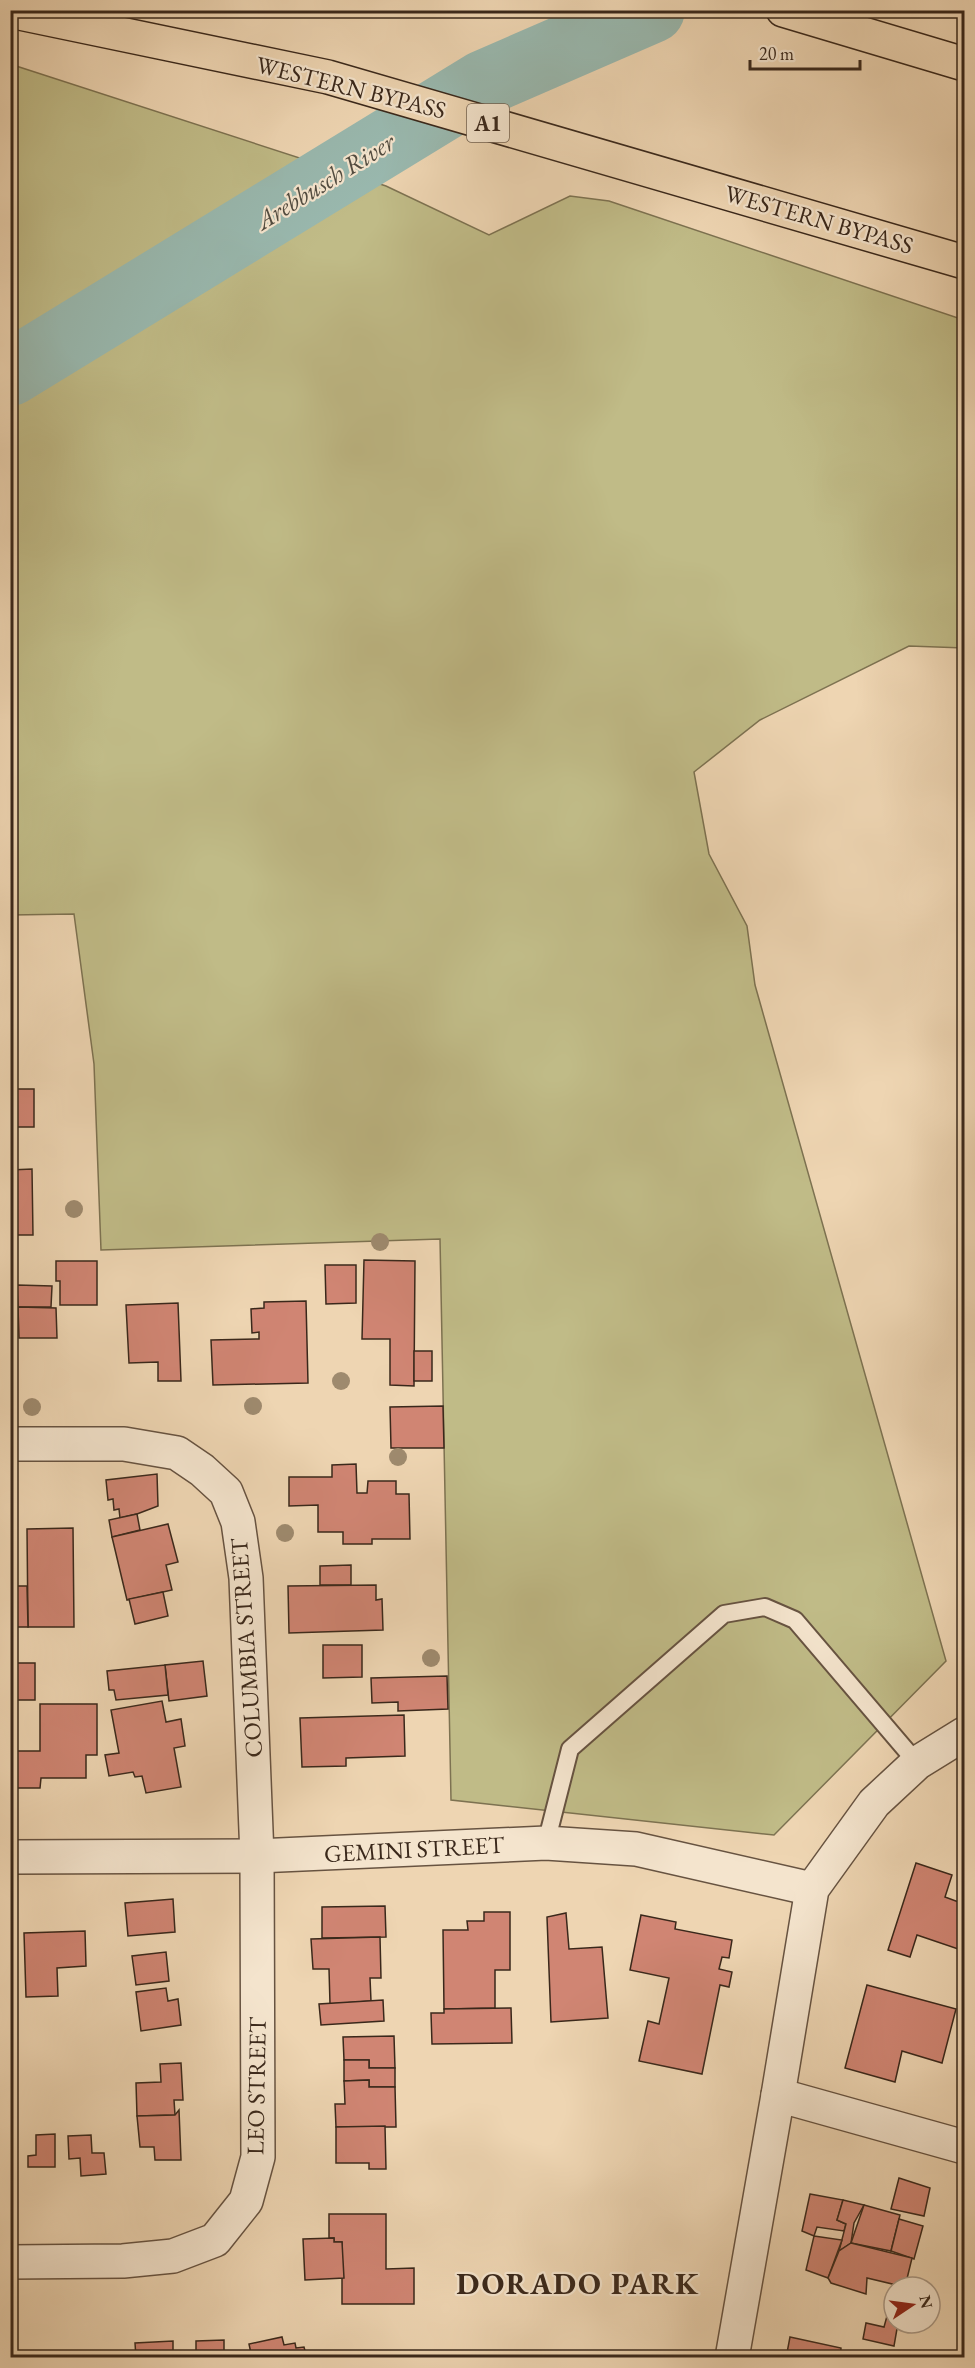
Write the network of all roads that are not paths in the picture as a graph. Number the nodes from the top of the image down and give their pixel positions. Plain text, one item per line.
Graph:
1 (783, 10) edge
2 (16, 13) edge
3 (964, 64) edge
4 (964, 262) edge
5 (10, 1444) edge
6 (964, 1734) edge
7 (917, 1763) junction
8 (546, 1843) junction
9 (257, 1856) junction
10 (10, 1857) edge
11 (812, 1889) junction
12 (778, 2095) junction
13 (964, 2147) edge
14 (10, 2262) edge
15 (732, 2358) edge

1 - 3 highway
2 - 4 highway, WESTERN BYPASS / A1
5 - 9 street, COLUMBIA STREET
6 - 7 street
7 - 8 lane
7 - 11 street
8 - 9 street, GEMINI STREET
8 - 11 street, GEMINI STREET
9 - 10 street, GEMINI STREET
9 - 14 street, LEO STREET
11 - 12 street
12 - 13 street
12 - 15 street

